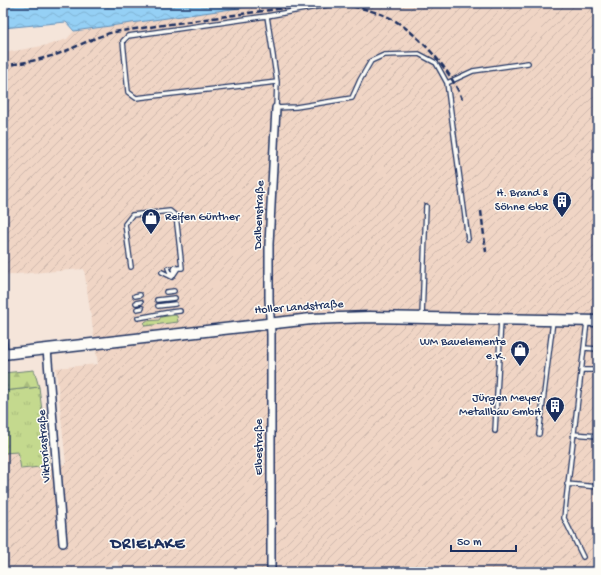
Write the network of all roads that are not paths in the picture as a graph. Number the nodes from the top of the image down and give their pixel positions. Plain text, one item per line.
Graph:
1 (338, 3) edge
2 (267, 16) junction
3 (528, 63) dead end
4 (277, 82) junction
5 (447, 83) junction
6 (276, 108) junction
7 (426, 206) dead end
8 (468, 239) dead end
9 (131, 267) dead end
10 (175, 267) dead end
11 (168, 268) dead end
12 (162, 272) dead end
13 (172, 277) junction
14 (174, 291) dead end
15 (166, 292) dead end
16 (140, 295) dead end
17 (135, 296) dead end
18 (175, 298) dead end
19 (158, 300) dead end
20 (141, 302) dead end
21 (136, 303) dead end
22 (175, 304) dead end
23 (158, 306) dead end
24 (142, 308) dead end
25 (137, 309) dead end
26 (180, 311) dead end
27 (422, 317) junction
28 (138, 318) dead end
29 (501, 319) junction
30 (553, 320) junction
31 (587, 321) junction
32 (598, 321) edge
33 (270, 323) junction
34 (3, 328) edge
35 (584, 348) junction
36 (598, 348) edge
37 (48, 349) junction
38 (5, 354) edge
39 (581, 370) junction
40 (598, 370) edge
41 (495, 431) dead end
42 (539, 434) dead end
43 (573, 434) junction
44 (598, 436) edge
45 (567, 484) junction
46 (598, 487) edge
47 (63, 543) dead end
48 (583, 557) dead end
49 (271, 572) edge

1 - 2 lane
2 - 4 lane
2 - 4 lane
3 - 5 lane
4 - 6 lane
5 - 6 lane
5 - 8 lane
6 - 33 street, Dalbenstraße
7 - 27 lane
9 - 13 lane
10 - 13 lane
11 - 13 lane
12 - 13 lane
14 - 15 lane
16 - 17 lane
18 - 19 lane
20 - 21 lane
22 - 23 lane
24 - 25 lane
26 - 28 lane
27 - 29 main road, Holler Landstraße
27 - 33 main road, Holler Landstraße
29 - 30 main road, Holler Landstraße
29 - 41 lane
30 - 31 main road, Holler Landstraße
30 - 42 lane
31 - 32 main road, Holler Landstraße
31 - 35 lane
33 - 37 main road, Holler Landstraße
33 - 49 street, Elbestraße
34 - 38 lane
35 - 36 lane
35 - 39 lane
37 - 38 main road, Holler Landstraße
37 - 47 street, Viktoriastraße
39 - 40 lane
39 - 43 lane
43 - 44 lane
43 - 45 lane
45 - 46 lane
45 - 48 lane

